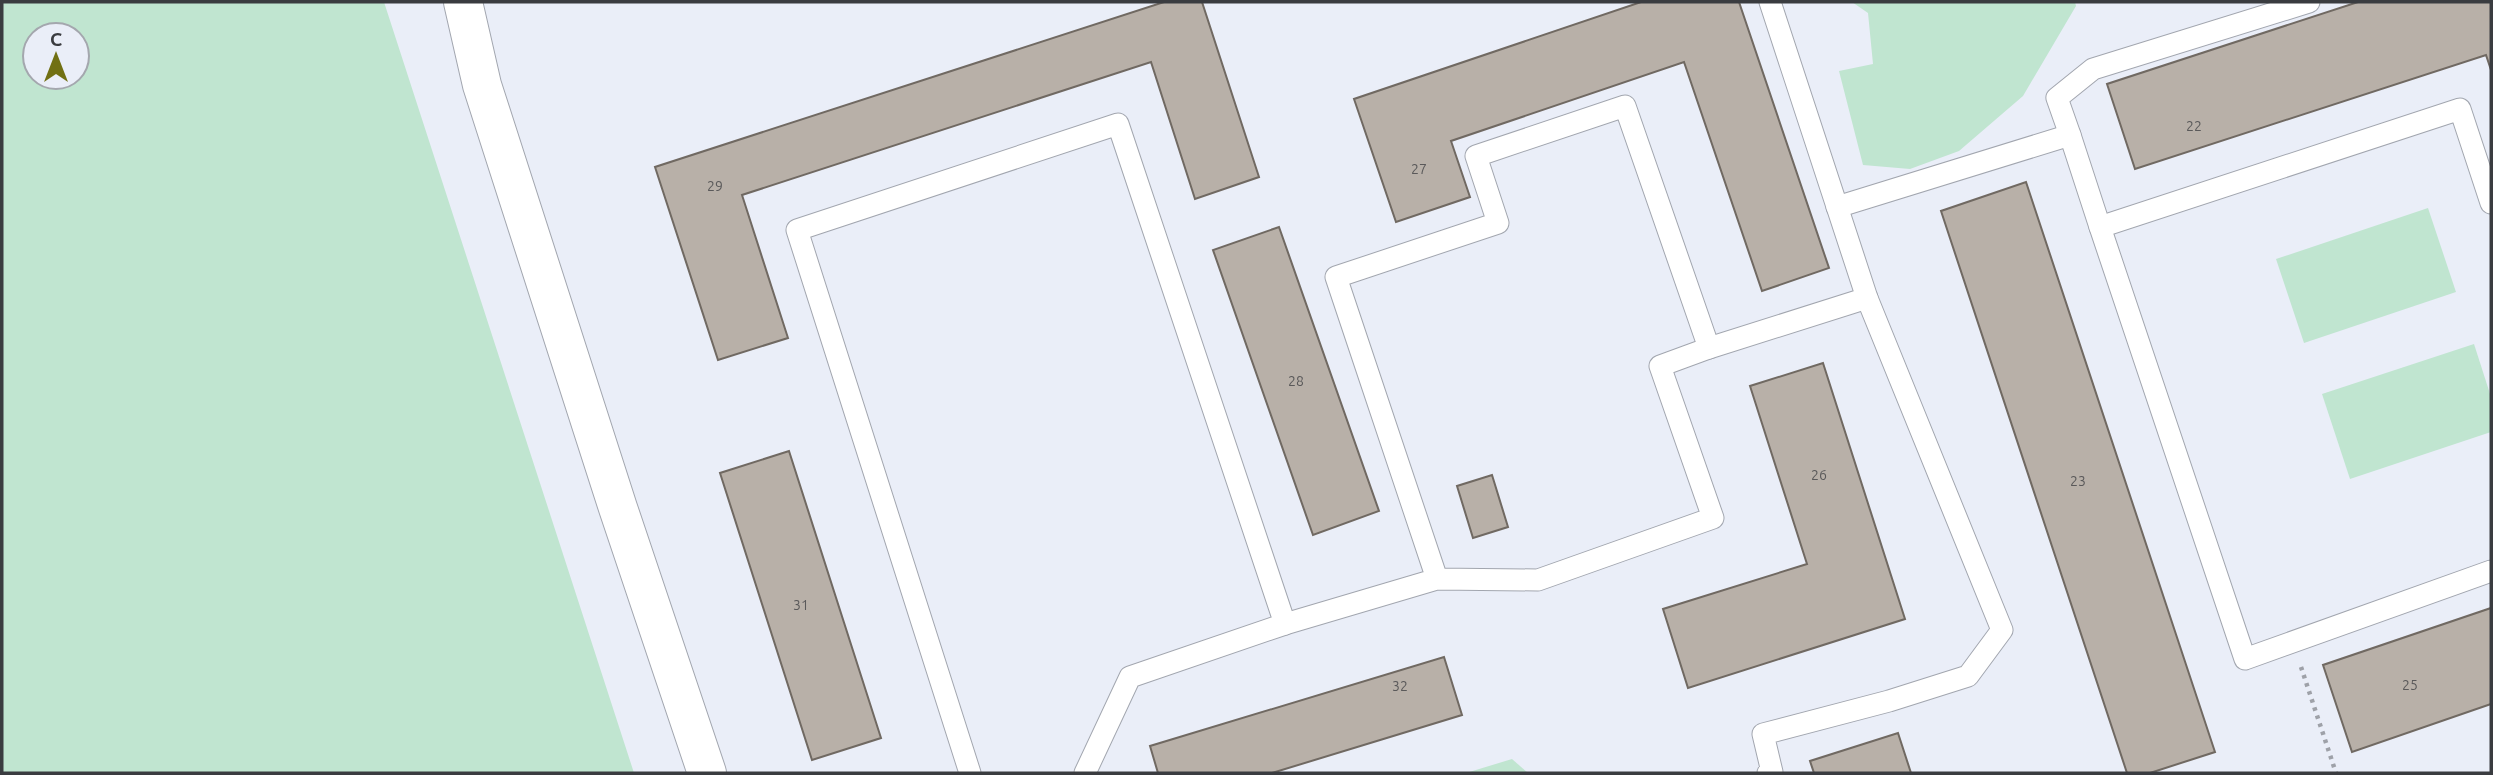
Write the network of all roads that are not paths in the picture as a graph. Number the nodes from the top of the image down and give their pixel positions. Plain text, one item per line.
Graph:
1 (463, 2) edge
2 (1770, 2) edge
3 (2309, 2) edge
4 (2070, 135) junction
5 (2491, 203) edge
6 (1837, 207) junction
7 (2100, 227) junction
8 (1867, 298) junction
9 (1709, 348) junction
10 (2491, 571) edge
11 (1437, 579) junction
12 (1285, 624) junction
13 (707, 773) edge
14 (970, 773) edge
15 (1085, 773) edge
16 (1768, 773) edge

1 - 13 street
2 - 6 lane
3 - 4 lane
4 - 6 lane
4 - 7 lane
5 - 7 lane
6 - 8 lane
7 - 10 lane
8 - 9 lane
8 - 16 lane
9 - 11 lane
9 - 11 lane
11 - 12 lane
12 - 14 lane
12 - 15 lane

